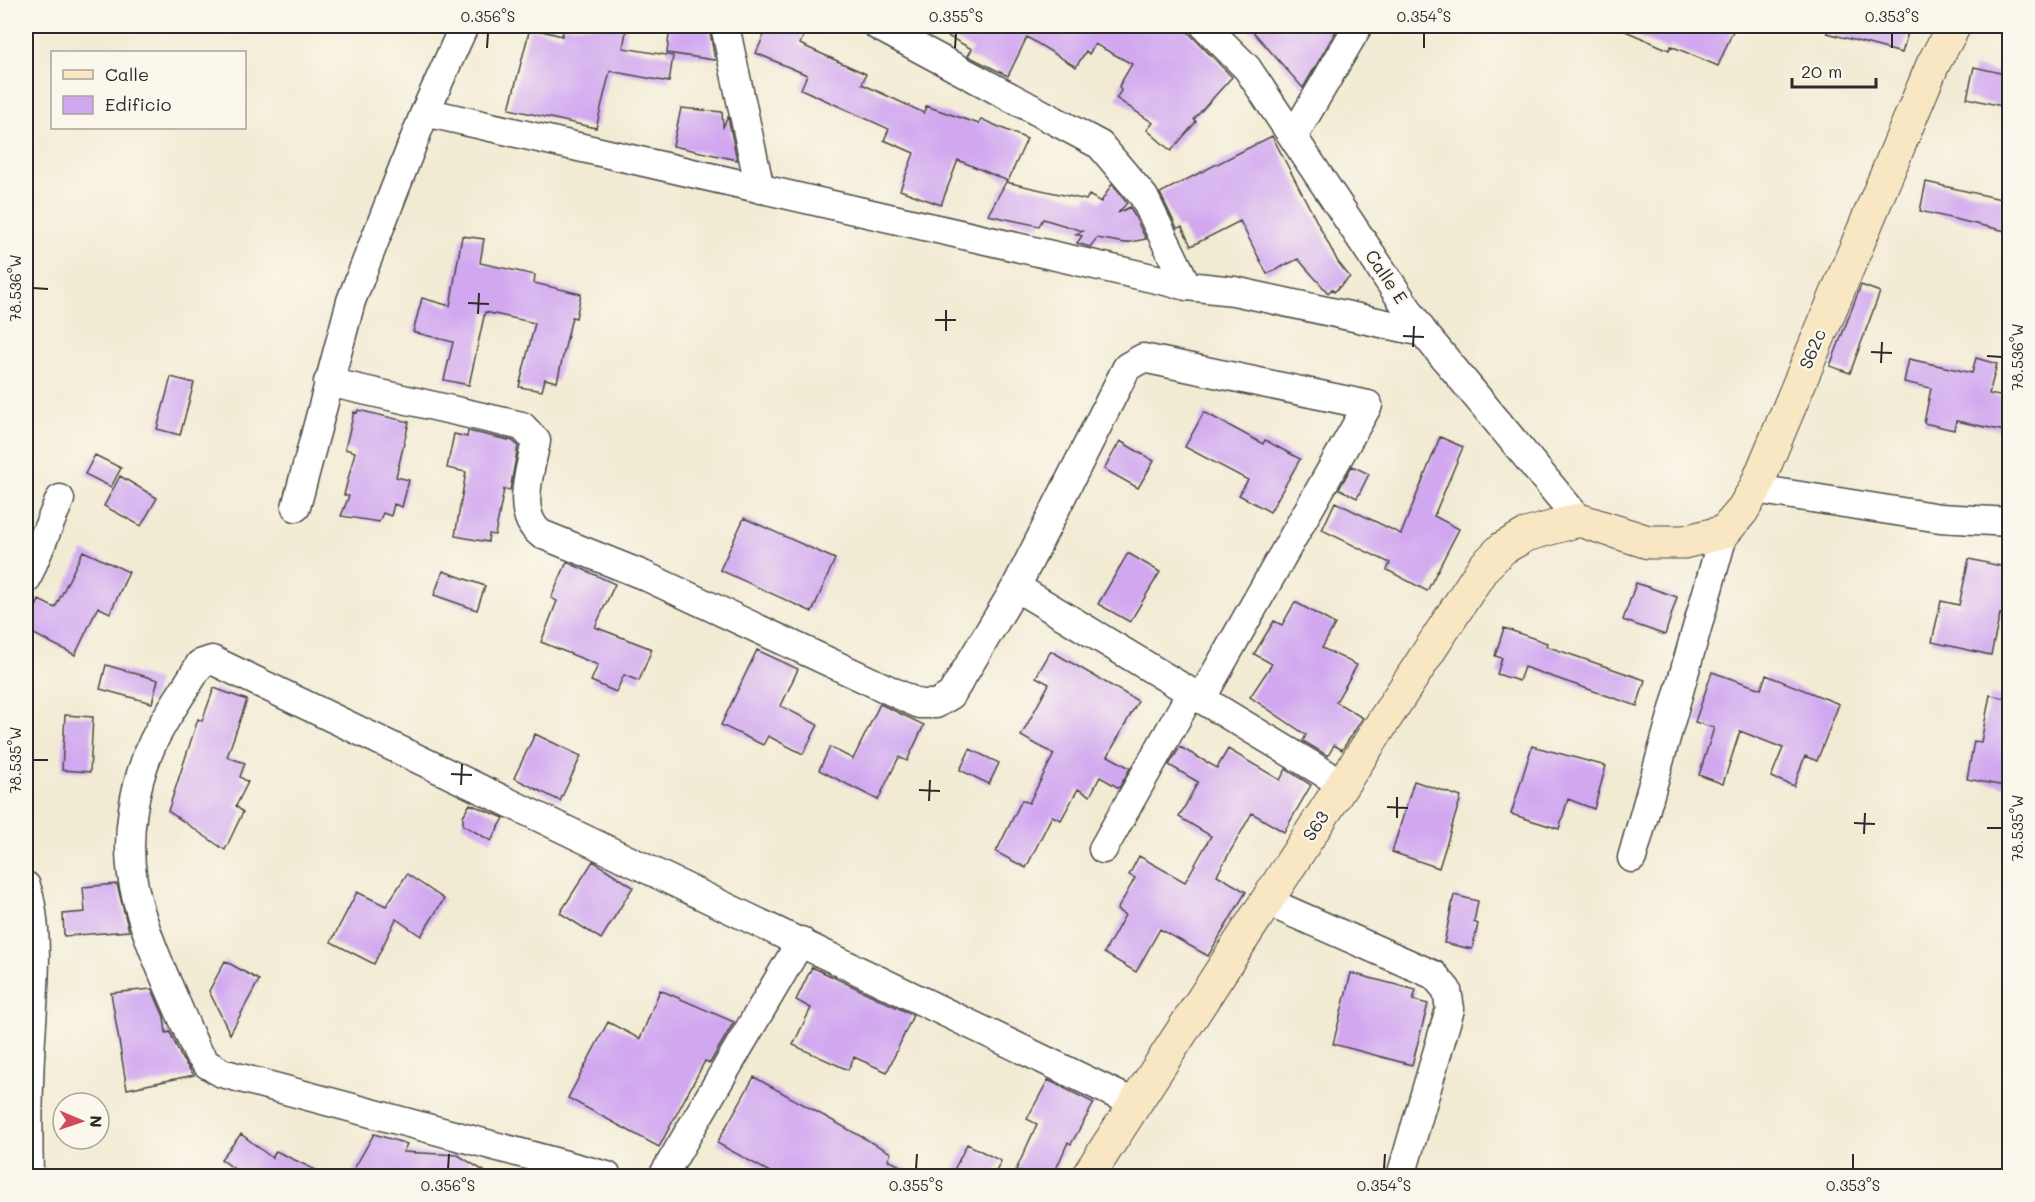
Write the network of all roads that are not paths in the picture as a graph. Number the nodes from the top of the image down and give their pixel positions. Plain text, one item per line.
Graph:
1 (464, 26) edge
2 (725, 26) edge
3 (878, 26) edge
4 (1205, 26) edge
5 (1358, 26) edge
6 (1954, 26) edge
7 (425, 112) junction
8 (1293, 138) junction
9 (760, 189) junction
10 (1187, 286) junction
11 (1423, 332) junction
12 (328, 382) junction
13 (1755, 489) junction
14 (60, 499) dead end
15 (296, 507) dead end
16 (1579, 520) junction
17 (2010, 522) edge
18 (1724, 532) junction
19 (26, 580) edge
20 (1016, 587) junction
21 (1196, 696) junction
22 (1344, 784) junction
23 (1102, 849) dead end
24 (1632, 858) dead end
25 (26, 886) edge
26 (1266, 901) junction
27 (801, 941) junction
28 (1136, 1104) junction
29 (29, 1176) edge
30 (607, 1176) edge
31 (663, 1176) edge
32 (1088, 1176) edge
33 (1401, 1176) edge

1 - 7 street
2 - 9 street
3 - 10 street
4 - 8 street, Calle E
5 - 8 street
6 - 13 main road, S62c
7 - 9 street
7 - 12 street
8 - 11 street, Calle E
9 - 10 street
10 - 11 street
11 - 16 street, Calle E
12 - 15 street
12 - 20 street
13 - 17 street
13 - 18 main road, S62c
14 - 19 street
16 - 18 main road
16 - 22 main road, S63
18 - 24 street
20 - 21 street
20 - 21 street
21 - 22 street
21 - 23 street
22 - 26 main road, S63
25 - 29 street
26 - 28 main road, S63
26 - 33 street
27 - 28 street
27 - 30 street
27 - 31 street
28 - 32 main road, S63

